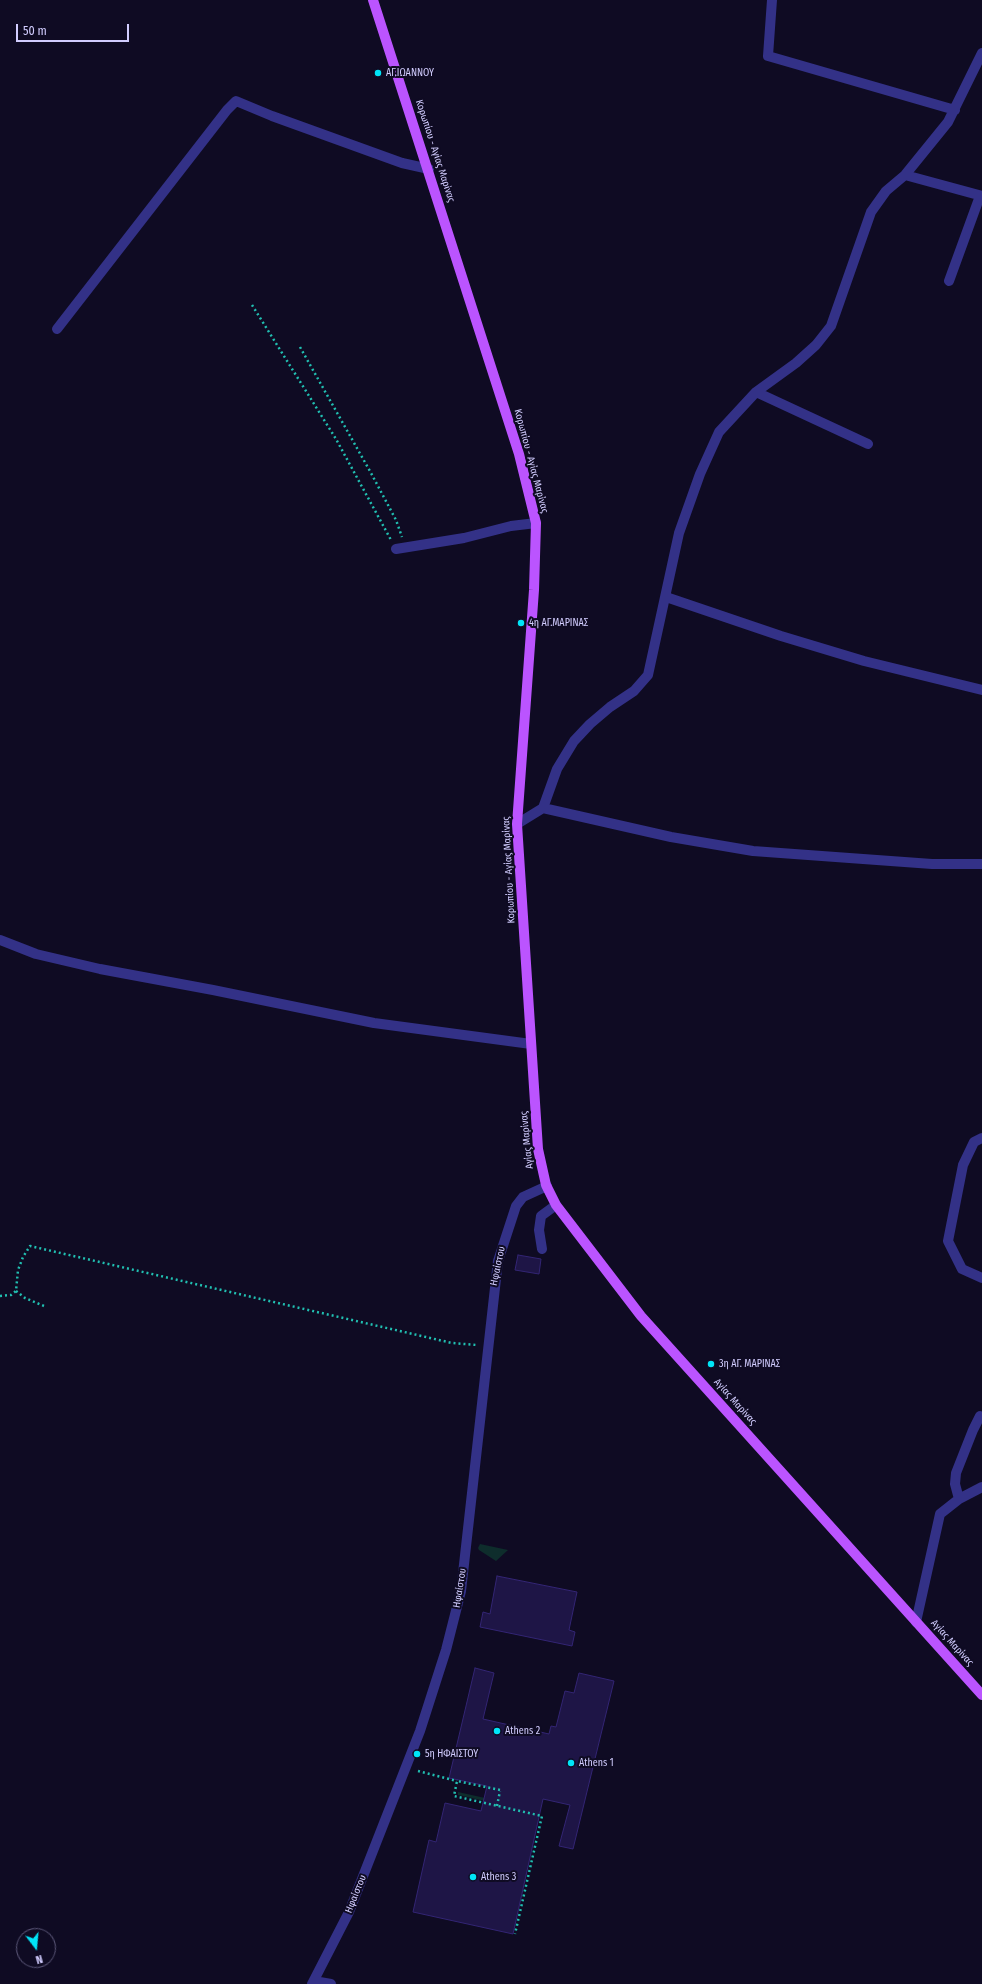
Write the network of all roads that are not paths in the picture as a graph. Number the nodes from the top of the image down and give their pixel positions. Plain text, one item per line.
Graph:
1 (373, 0) edge
2 (772, 0) edge
3 (982, 53) edge
4 (955, 110) junction
5 (429, 169) junction
6 (905, 175) junction
7 (981, 196) edge
8 (948, 281) dead end
9 (57, 329) dead end
10 (756, 392) junction
11 (868, 444) dead end
12 (536, 523) junction
13 (401, 548) road end
14 (666, 597) junction
15 (982, 690) edge
16 (543, 808) junction
17 (517, 824) junction
18 (982, 864) edge
19 (0, 940) edge
20 (531, 1044) junction
21 (982, 1138) edge
22 (546, 1186) junction
23 (556, 1205) junction
24 (542, 1249) dead end
25 (982, 1278) edge
26 (980, 1416) dead end
27 (982, 1487) edge
28 (959, 1499) junction
29 (916, 1622) junction
30 (982, 1695) edge
31 (313, 1982) edge
32 (331, 1984) edge

1 - 5 main road, Κορωπίου - Αγίας Μαρίνας
2 - 4 street
3 - 4 street
4 - 6 street
5 - 9 street
5 - 12 main road, Κορωπίου - Αγίας Μαρίνας
6 - 7 street
6 - 10 street
7 - 8 street
10 - 11 street
10 - 14 street
12 - 13 street
12 - 17 main road, Κορωπίου - Αγίας Μαρίνας
14 - 15 street
14 - 16 street
16 - 17 street
16 - 18 street
17 - 20 main road, Κορωπίου - Αγίας Μαρίνας
19 - 20 street
20 - 22 main road, Αγίας Μαρίνας
21 - 25 street
22 - 23 main road, Αγίας Μαρίνας
22 - 31 street, Ηφαίστου
23 - 24 street
23 - 29 main road, Αγίας Μαρίνας
26 - 28 street
27 - 28 street
28 - 29 street
29 - 30 main road, Αγίας Μαρίνας
31 - 32 street

